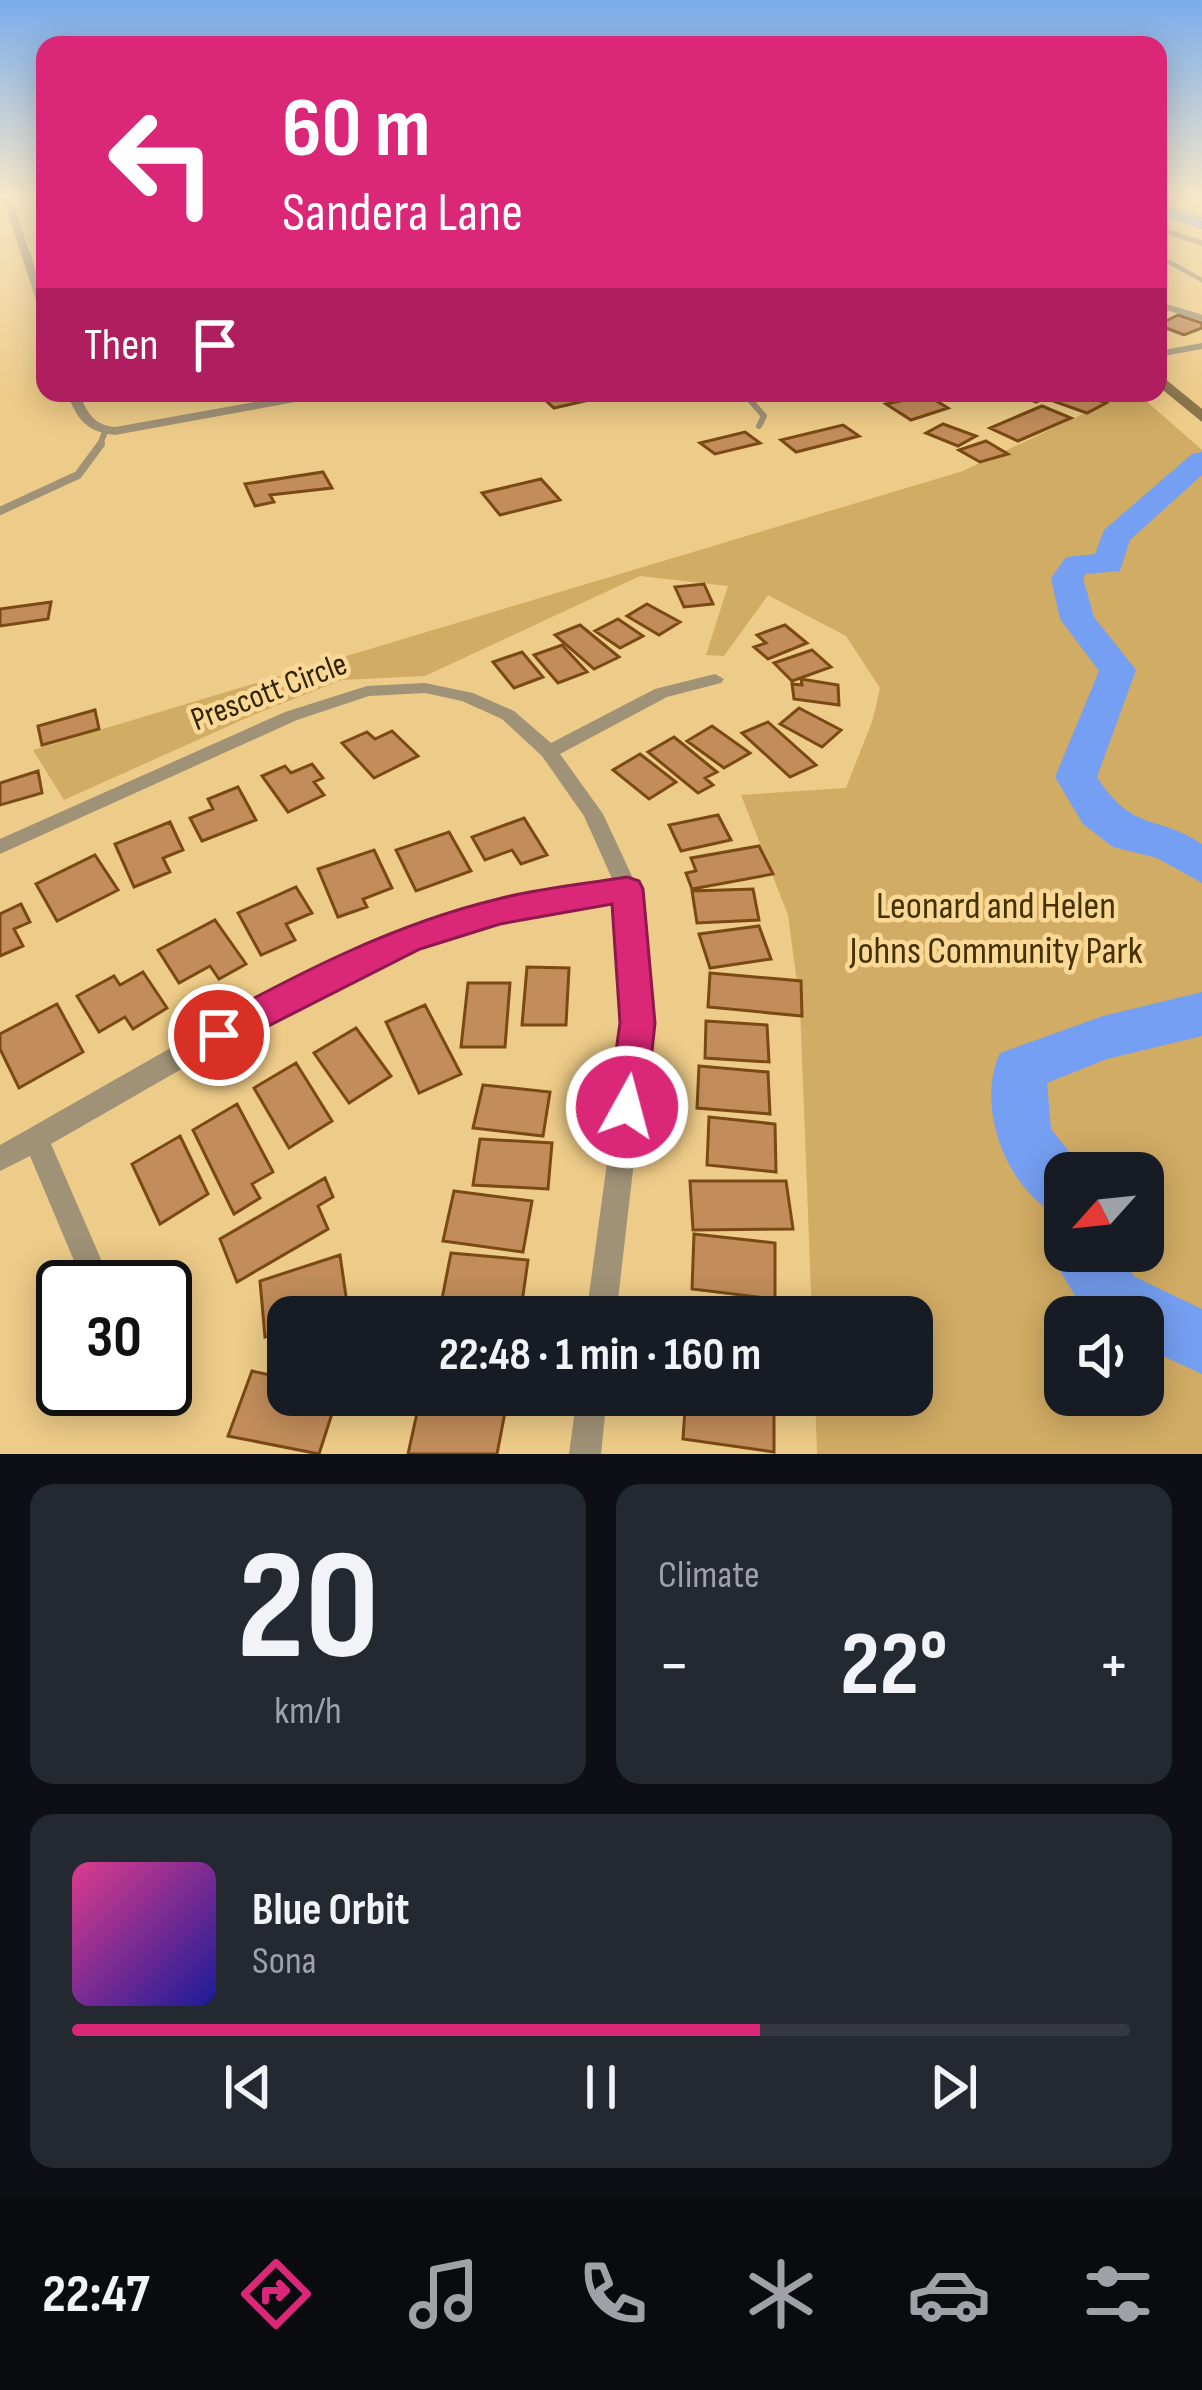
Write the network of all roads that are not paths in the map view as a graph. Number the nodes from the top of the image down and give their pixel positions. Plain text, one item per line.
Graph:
1 (1167, 309) edge
2 (1202, 318) edge
3 (1202, 346) edge
4 (1167, 352) edge
5 (1167, 386) edge
6 (76, 402) edge
7 (273, 402) edge
8 (752, 402) edge
9 (1202, 417) edge
10 (759, 426) dead end
11 (105, 432) junction
12 (0, 511) edge
13 (716, 679) dead end
14 (549, 752) junction
15 (0, 847) edge
16 (627, 889) junction
17 (36, 1138) junction
18 (0, 1159) edge
19 (88, 1260) edge
20 (605, 1296) edge
21 (589, 1416) edge
22 (584, 1454) edge

1 - 2 lane
3 - 4 street
5 - 9 street
6 - 11 street
7 - 11 street
8 - 10 lane
11 - 12 lane
13 - 14 street
14 - 15 street, Prescott Circle
14 - 16 street, Prescott Circle
16 - 17 street
16 - 20 street, Prescott Circle
17 - 18 street
17 - 19 street
21 - 22 street

